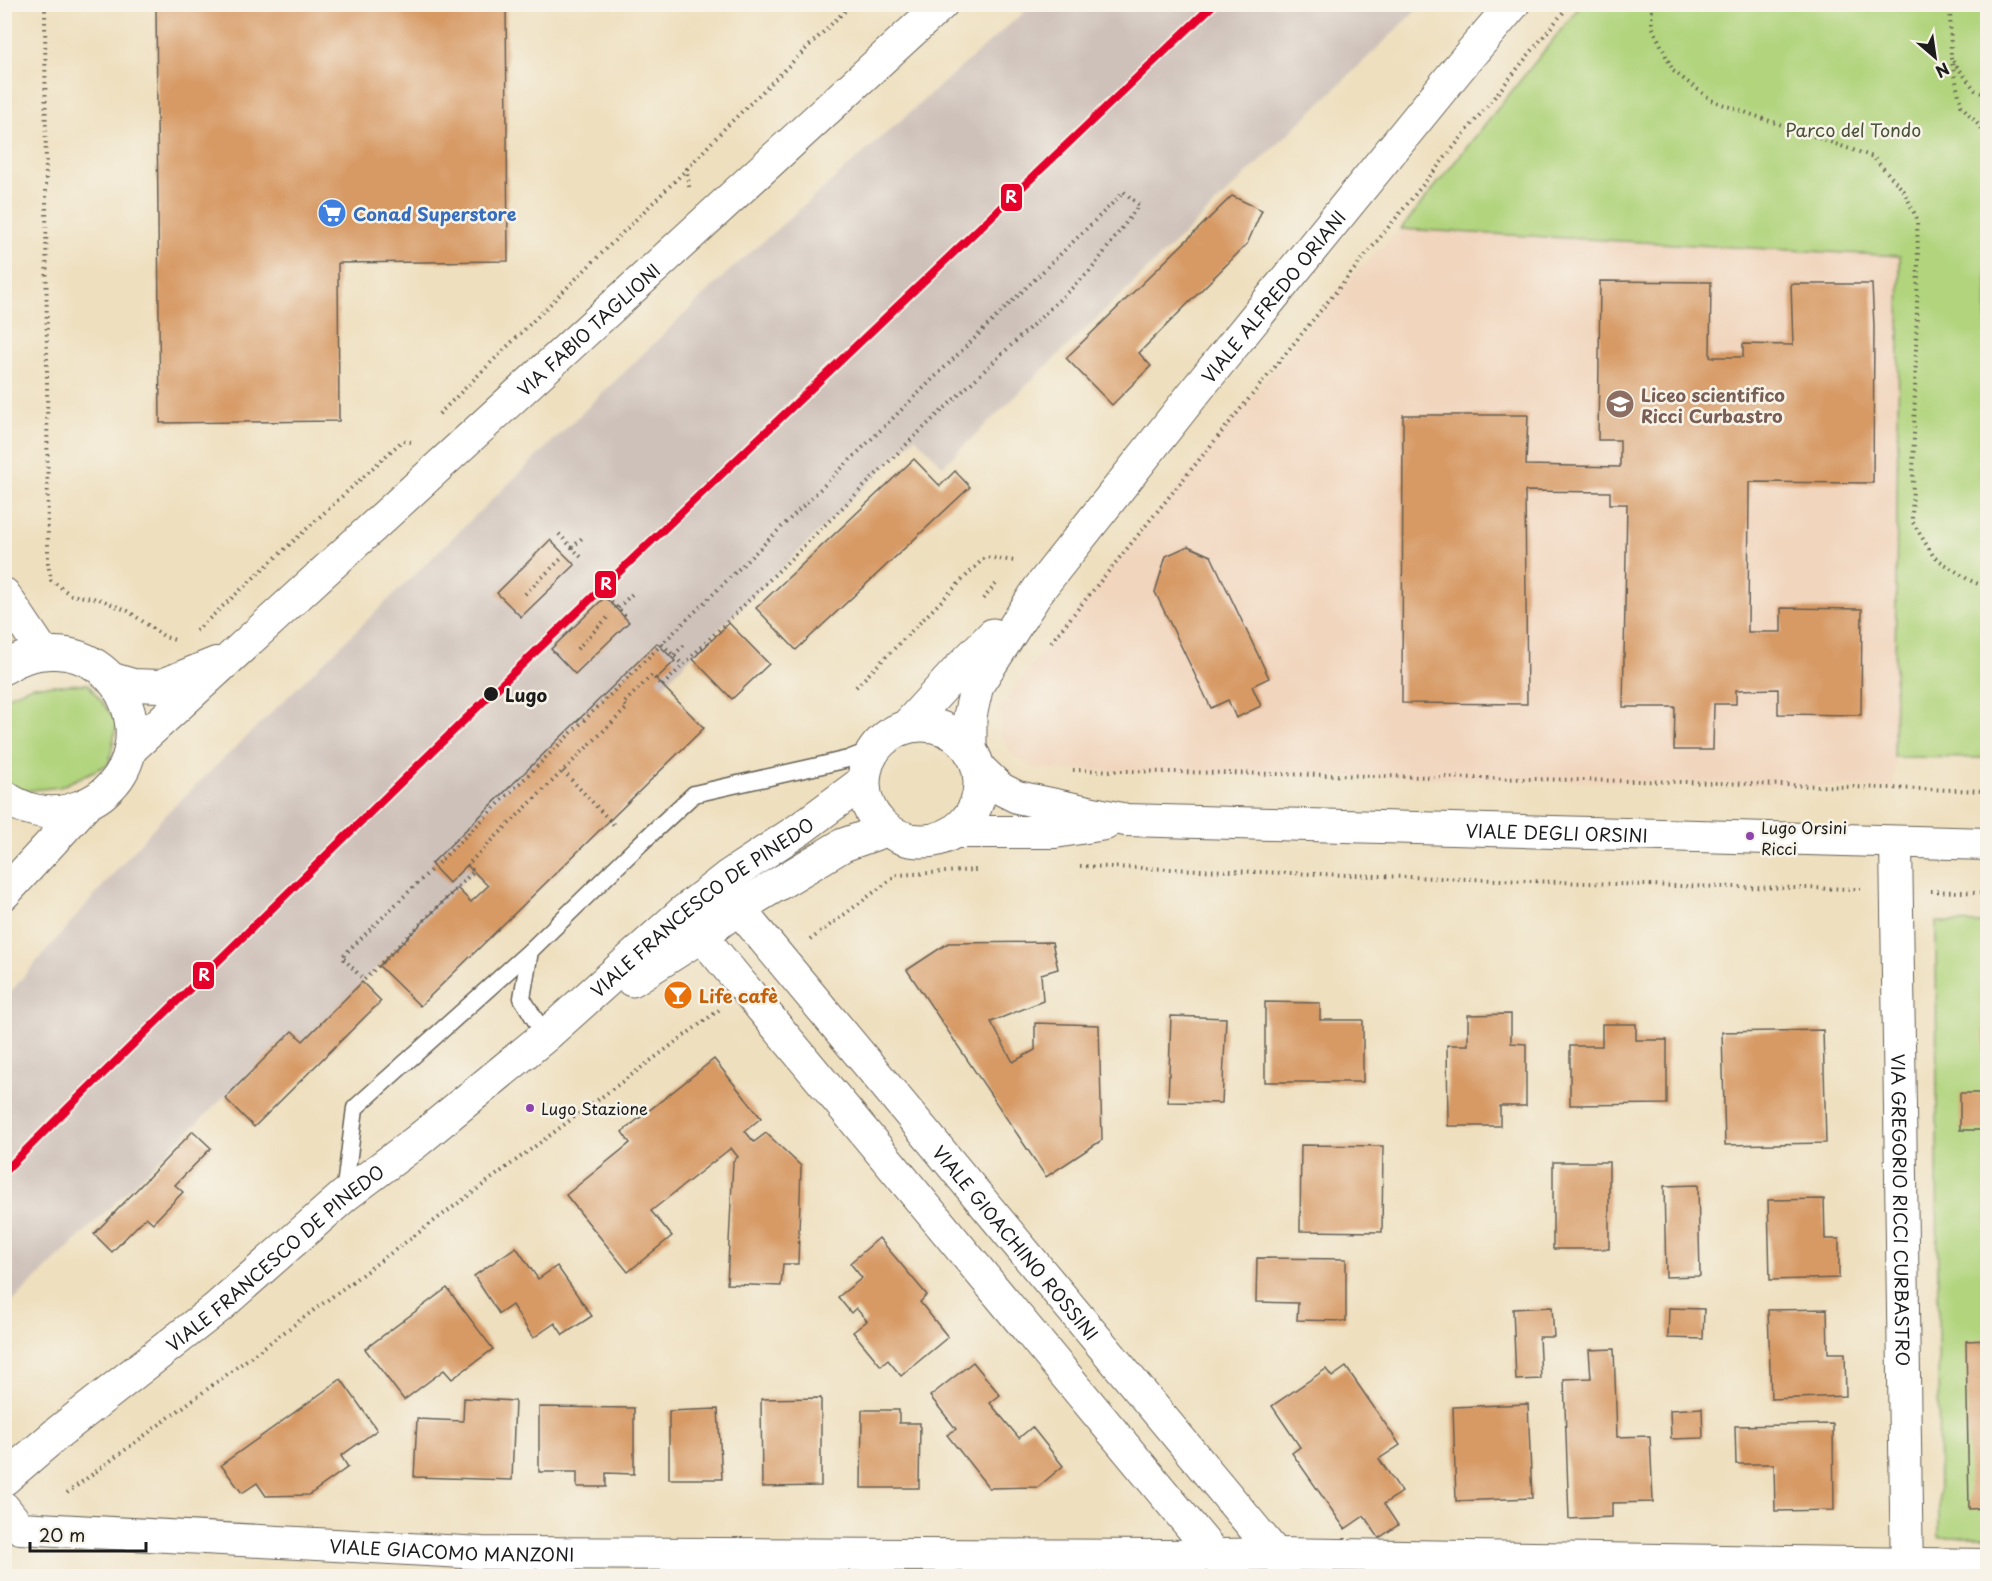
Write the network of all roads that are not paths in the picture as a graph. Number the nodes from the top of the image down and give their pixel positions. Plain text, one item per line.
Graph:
1 (942, 4) edge
2 (1513, 4) edge
3 (1039, 589) junction
4 (4, 594) edge
5 (43, 652) junction
6 (236, 655) junction
7 (4, 668) edge
8 (113, 679) junction
9 (906, 727) junction
10 (876, 748) junction
11 (130, 750) junction
12 (974, 759) junction
13 (863, 782) junction
14 (4, 796) edge
15 (86, 805) junction
16 (1126, 820) junction
17 (886, 830) junction
18 (954, 832) junction
19 (1896, 842) junction
20 (1988, 844) edge
21 (4, 894) edge
22 (738, 908) junction
23 (692, 924) junction
24 (530, 951) junction
25 (544, 1036) junction
26 (344, 1196) junction
27 (4, 1479) edge
28 (12, 1518) edge
29 (482, 1565) edge
30 (1222, 1565) edge
31 (1285, 1565) edge
32 (1988, 1565) edge
33 (866, 1566) edge
34 (1907, 1570) edge

1 - 6 street, VIA FABIO TAGLIONI
2 - 3 main road, VIALE ALFREDO ORIANI
3 - 9 main road, VIALE ALFREDO ORIANI
3 - 12 main road, VIALE ALFREDO ORIANI
4 - 5 street
5 - 7 street
5 - 8 street
6 - 8 street, VIA FABIO TAGLIONI
6 - 11 street, VIA FABIO TAGLIONI
8 - 11 street
9 - 10 main road
9 - 12 main road
10 - 13 main road
10 - 24 lane
11 - 15 street
12 - 16 street, VIALE DEGLI ORSINI
12 - 18 main road
13 - 17 main road
13 - 23 main road, VIALE FRANCESCO DE PINEDO
14 - 15 street
15 - 21 street
16 - 18 street, VIALE DEGLI ORSINI
16 - 19 street, VIALE DEGLI ORSINI
17 - 18 main road
17 - 22 main road, VIALE FRANCESCO DE PINEDO
19 - 20 street, VIALE DEGLI ORSINI
19 - 34 street, VIA GREGORIO RICCI CURBASTRO
22 - 23 main road, VIALE FRANCESCO DE PINEDO
22 - 31 street, VIALE GIOACHINO ROSSINI
23 - 25 main road, VIALE FRANCESCO DE PINEDO
23 - 30 street
24 - 25 lane
24 - 26 lane
25 - 26 main road, VIALE FRANCESCO DE PINEDO
26 - 27 main road, VIALE FRANCESCO DE PINEDO
28 - 29 street, VIALE GIACOMO MANZONI
29 - 33 street, VIALE GIACOMO MANZONI
30 - 31 street, VIALE GIACOMO MANZONI
30 - 33 street, VIALE GIACOMO MANZONI
31 - 34 street, VIALE GIACOMO MANZONI
32 - 34 street, VIALE GIACOMO MANZONI

